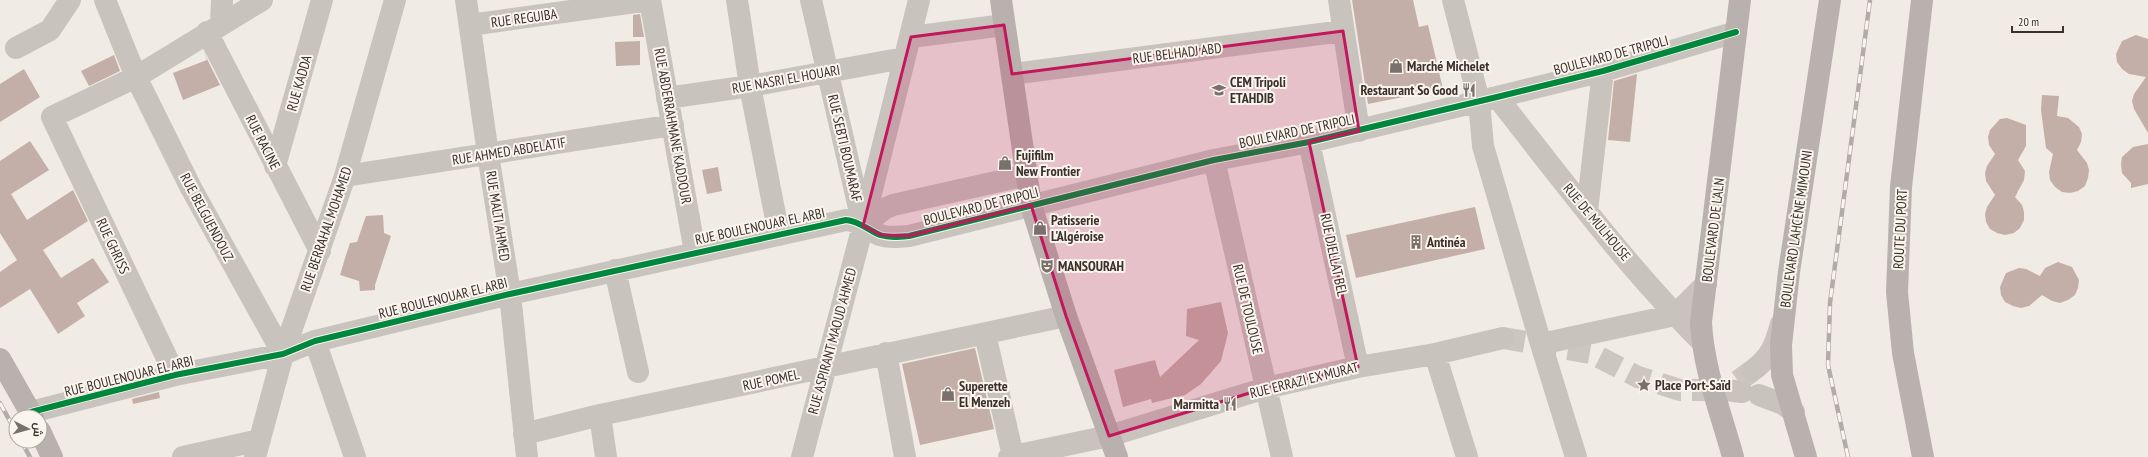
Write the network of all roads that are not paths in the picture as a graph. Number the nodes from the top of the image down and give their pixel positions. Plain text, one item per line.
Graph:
1 (70, 0) edge
2 (105, 0) edge
3 (222, 0) edge
4 (262, 0) edge
5 (322, 0) edge
6 (395, 0) edge
7 (466, 0) edge
8 (650, 0) edge
9 (737, 0) edge
10 (811, 0) edge
11 (919, 0) edge
12 (1001, 0) edge
13 (1339, 0) edge
14 (1453, 0) edge
15 (1740, 0) edge
16 (1830, 0) edge
17 (1922, 0) edge
18 (470, 25) junction
19 (1004, 25) junction
20 (214, 28) junction
21 (1343, 31) junction
22 (1736, 32) junction
23 (911, 37) junction
24 (16, 48) dead end
25 (904, 58) junction
26 (827, 71) junction
27 (1603, 71) junction
28 (1012, 74) junction
29 (136, 77) junction
30 (750, 86) junction
31 (667, 98) junction
32 (1488, 99) junction
33 (672, 125) junction
34 (1359, 131) junction
35 (1309, 142) junction
36 (488, 154) junction
37 (1214, 160) junction
38 (276, 166) junction
39 (1027, 175) junction
40 (345, 176) junction
41 (1031, 205) junction
42 (1587, 211) junction
43 (863, 226) junction
44 (779, 235) junction
45 (320, 251) junction
46 (695, 252) junction
47 (616, 270) junction
48 (1706, 284) junction
49 (510, 294) junction
50 (1675, 315) junction
51 (1066, 316) junction
52 (1783, 318) junction
53 (985, 334) junction
54 (1503, 338) tunnel mouth
55 (315, 341) junction
56 (1702, 342) junction
57 (1541, 344) junction
58 (886, 353) junction
59 (282, 354) junction
60 (1435, 354) junction
61 (0, 359) edge
62 (1358, 367) junction
63 (826, 368) junction
64 (638, 372) dead end
65 (175, 376) junction
66 (1266, 388) junction
67 (29, 409) edge
68 (1794, 412) junction
69 (600, 415) junction
70 (48, 416) edge
71 (524, 434) junction
72 (1109, 436) junction
73 (257, 449) edge
74 (183, 457) edge
75 (355, 457) edge
76 (527, 457) edge
77 (606, 457) edge
78 (802, 457) edge
79 (905, 457) edge
80 (1011, 457) edge
81 (1117, 457) edge
82 (1282, 457) edge
83 (1467, 457) edge
84 (1576, 457) edge
85 (1734, 457) edge
86 (1806, 457) edge
87 (1923, 457) edge

1 - 24 street
2 - 29 street, RUE BELGUENDOUZ
3 - 20 street
4 - 20 street
5 - 38 street, RUE KADDA
6 - 40 street, RUE BERRAHAL MOHAMED
7 - 18 street, RUE MALTI AHMED
8 - 18 street, RUE REGUIBA
8 - 31 street, RUE ABDERRAHMANE KADDOUR
9 - 30 street
10 - 26 street, RUE SEBTI BOUMARAF
11 - 23 street, RUE ASPIRANT MAOUD AHMED
12 - 19 main road
13 - 21 street
14 - 32 street
15 - 22 main road, BOULEVARD DE L'ALN
16 - 52 main road, BOULEVARD LAHCÈNE MIMOUNI
17 - 87 main road, ROUTE DU PORT
18 - 36 street, RUE MALTI AHMED
19 - 23 street
19 - 28 main road
20 - 29 street
20 - 38 street, RUE RACINE
21 - 28 street, RUE BELHADJ ABD
21 - 34 street
22 - 27 street, BOULEVARD DE TRIPOLI
22 - 48 main road, BOULEVARD DE L'ALN
23 - 25 street, RUE ASPIRANT MAOUD AHMED
25 - 26 street, RUE NASRI EL HOUARI
25 - 43 street, RUE ASPIRANT MAOUD AHMED
26 - 30 street, RUE NASRI EL HOUARI
26 - 43 street, RUE SEBTI BOUMARAF
27 - 32 street, BOULEVARD DE TRIPOLI
27 - 42 street
28 - 39 main road
29 - 59 street, RUE BELGUENDOUZ
29 - 65 street, RUE GHRISS
30 - 31 street, RUE NASRI EL HOUARI
30 - 44 street
31 - 33 street, RUE ABDERRAHMANE KADDOUR
32 - 34 street, BOULEVARD DE TRIPOLI
32 - 42 street, RUE DE MULHOUSE
32 - 57 street
33 - 36 street, RUE AHMED ABDELATIF
33 - 46 street, RUE ABDERRAHMANE KADDOUR
34 - 35 street, BOULEVARD DE TRIPOLI
35 - 37 street, BOULEVARD DE TRIPOLI
35 - 62 street, RUE DJELLAT BEL
36 - 40 street, RUE AHMED ABDELATIF
36 - 49 street, RUE MALTI AHMED
37 - 41 street, BOULEVARD DE TRIPOLI
37 - 66 street, RUE DE TOULOUSE
38 - 45 street, RUE RACINE
39 - 41 main road
39 - 43 street
40 - 45 street, RUE BERRAHAL MOHAMED
41 - 43 street, BOULEVARD DE TRIPOLI
41 - 51 main road
42 - 50 street, RUE DE MULHOUSE
43 - 44 street, RUE BOULENOUAR EL ARBI
43 - 63 street, RUE ASPIRANT MAOUD AHMED
44 - 46 street, RUE BOULENOUAR EL ARBI
45 - 59 street, RUE BERRAHAL MOHAMED
46 - 47 street, RUE BOULENOUAR EL ARBI
47 - 49 street, RUE BOULENOUAR EL ARBI
47 - 64 street
48 - 50 street
48 - 56 main road, BOULEVARD DE L'ALN
49 - 55 street, RUE BOULENOUAR EL ARBI
49 - 71 street, RUE MALTI AHMED
50 - 56 street, RUE DE MULHOUSE
50 - 57 street
51 - 53 street, RUE POMEL
51 - 72 main road
52 - 68 main road, BOULEVARD LAHCÈNE MIMOUNI
52 - 68 street
53 - 58 street, RUE POMEL
53 - 80 street
54 - 60 street, RUE ERRAZI EX MURAT
55 - 59 street, RUE BOULENOUAR EL ARBI
55 - 75 street
56 - 85 main road, BOULEVARD DE L'ALN
57 - 84 street
58 - 63 street, RUE POMEL
58 - 79 street
59 - 65 street, RUE BOULENOUAR EL ARBI
59 - 73 street, RUE BERRAHAL MOHAMED
60 - 62 street, RUE ERRAZI EX MURAT
60 - 83 street
61 - 67 main road
62 - 66 street, RUE ERRAZI EX MURAT
63 - 69 street, RUE POMEL
63 - 78 street, RUE ASPIRANT MAOUD AHMED
65 - 70 street, RUE BOULENOUAR EL ARBI
66 - 72 street, RUE ERRAZI EX MURAT
66 - 82 street, RUE DE TOULOUSE
68 - 86 main road, BOULEVARD LAHCÈNE MIMOUNI
69 - 71 street, RUE POMEL
69 - 77 street
71 - 76 street, RUE MALTI AHMED
72 - 80 street, RUE ERRAZI EX MURAT
72 - 81 main road
73 - 74 street

